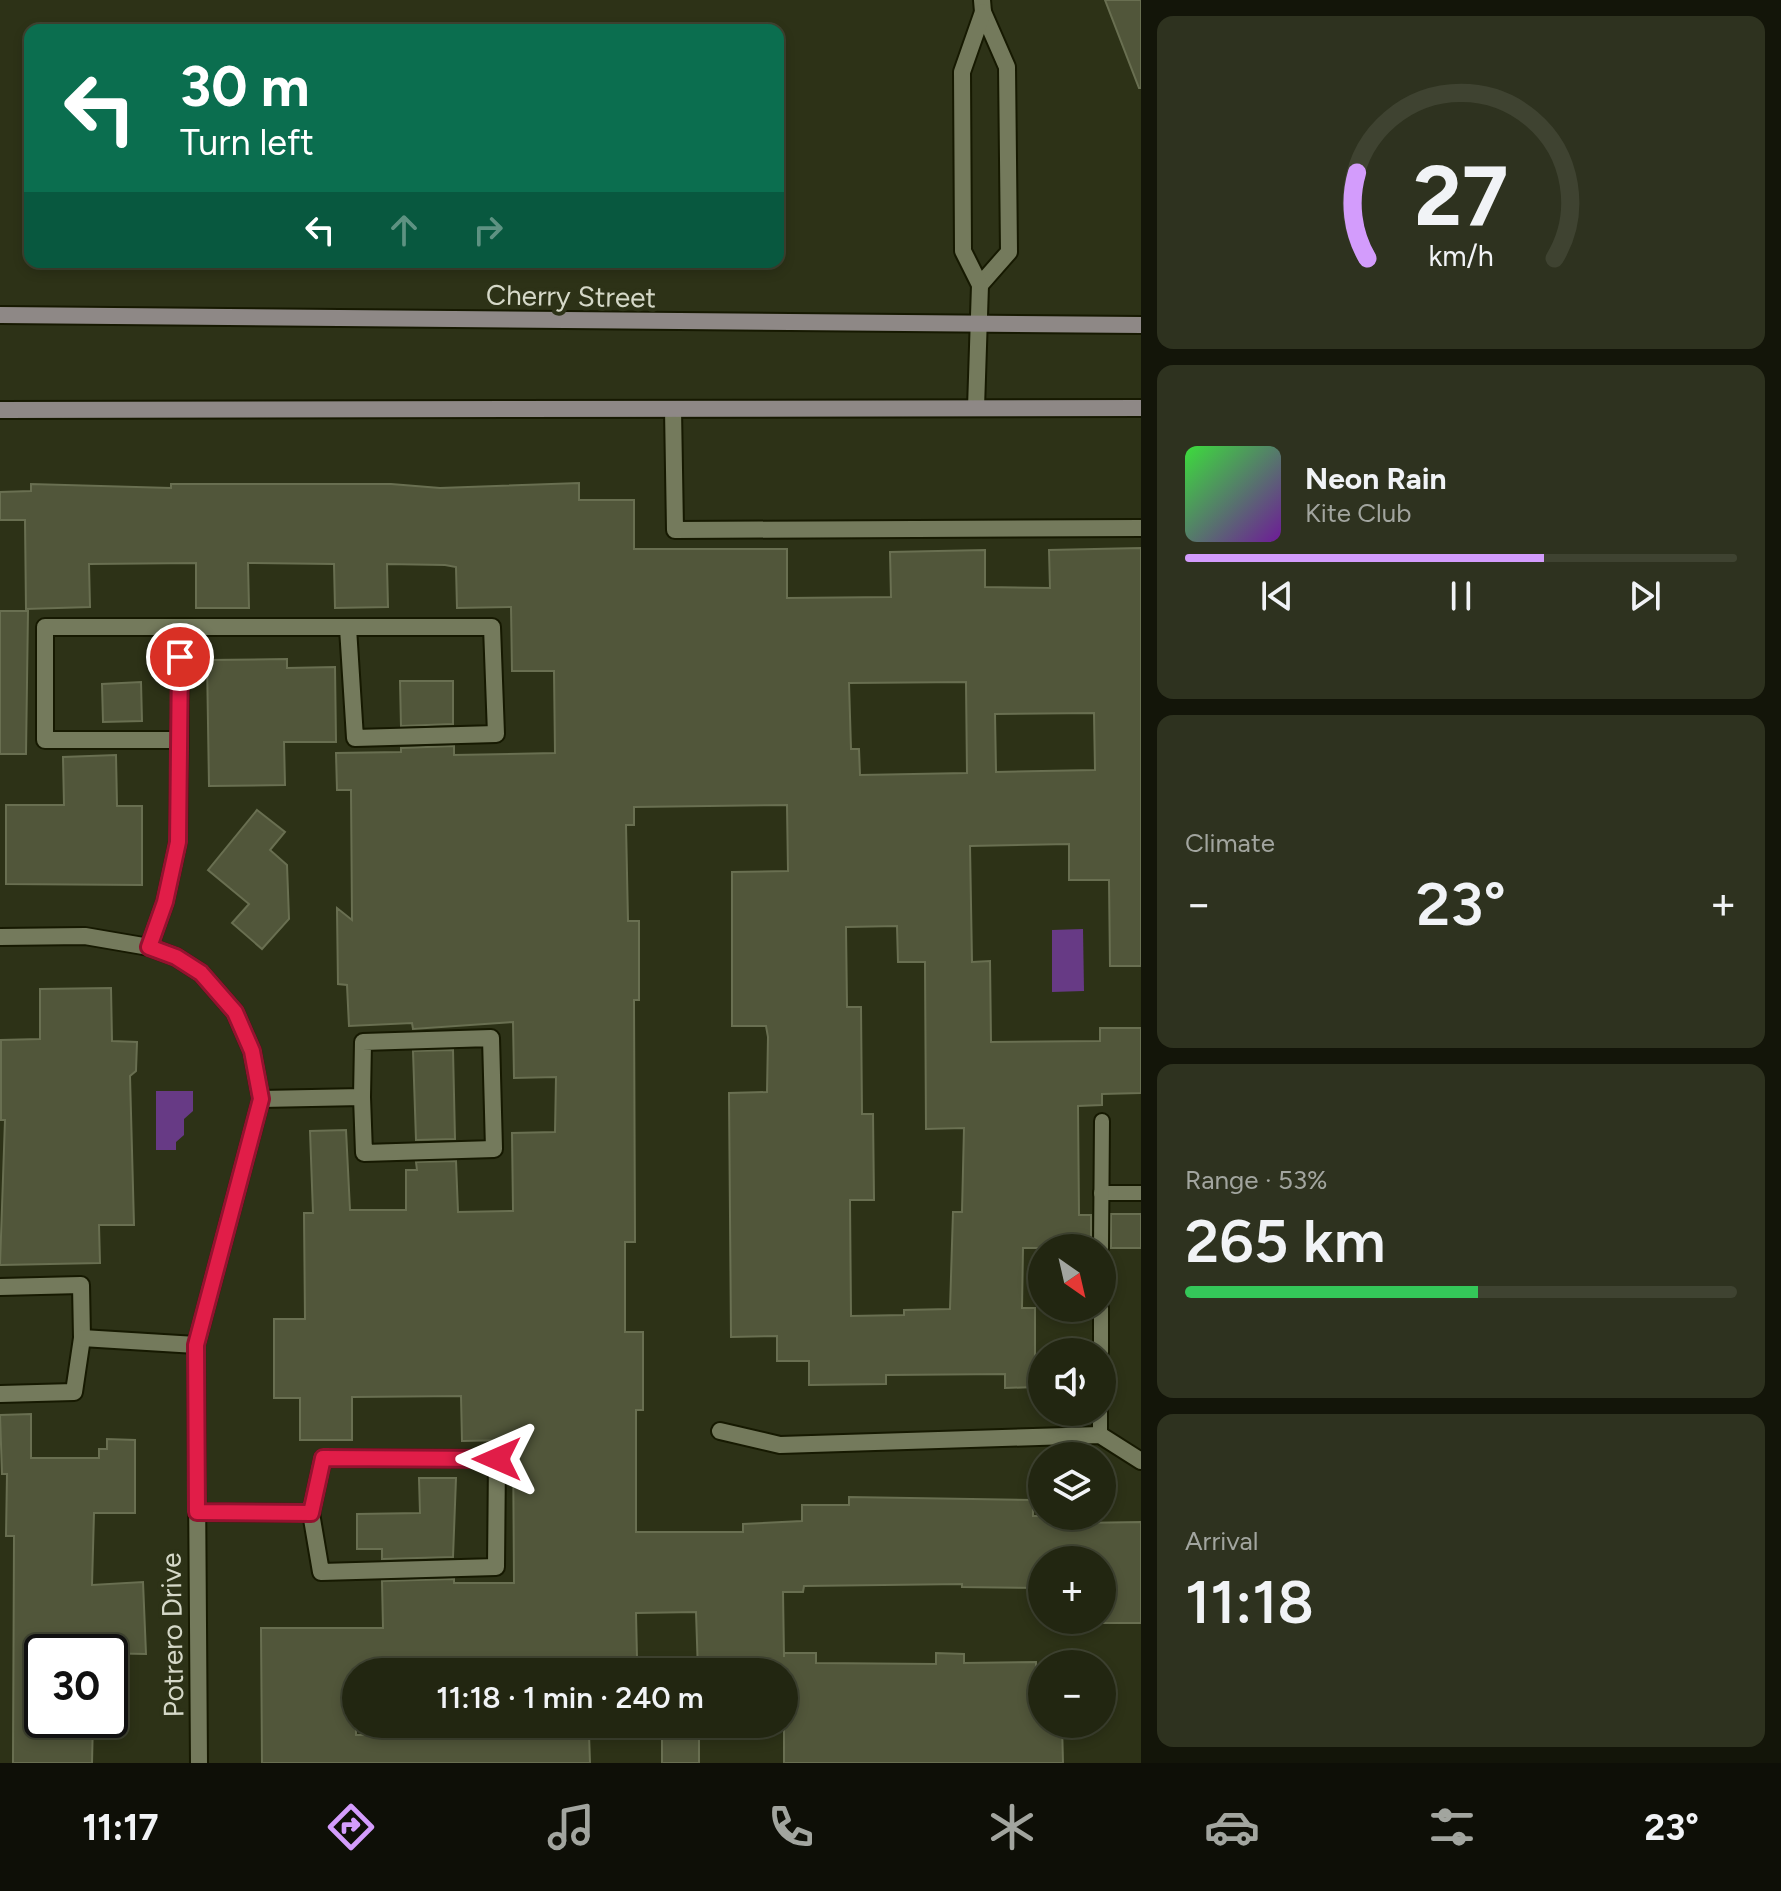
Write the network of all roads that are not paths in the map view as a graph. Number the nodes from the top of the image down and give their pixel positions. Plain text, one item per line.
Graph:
1 (982, 6) edge
2 (980, 285) junction
3 (0, 315) edge
4 (977, 324) junction
5 (1141, 325) edge
6 (976, 408) junction
7 (1141, 408) edge
8 (673, 409) junction
9 (0, 410) edge
10 (1141, 528) edge
11 (348, 628) junction
12 (181, 629) junction
13 (177, 740) junction
14 (0, 937) edge
15 (149, 947) junction
16 (362, 1097) junction
17 (261, 1099) junction
18 (1102, 1121) dead end
19 (1101, 1193) junction
20 (1141, 1193) edge
21 (1101, 1234) edge
22 (0, 1287) edge
23 (82, 1338) junction
24 (196, 1345) junction
25 (0, 1394) edge
26 (1100, 1426) edge
27 (720, 1431) dead end
28 (1100, 1435) junction
29 (1141, 1461) edge
30 (197, 1512) junction
31 (311, 1513) junction
32 (199, 1763) edge

1 - 2 street
1 - 2 street
2 - 4 street
3 - 4 main road, Cherry Street
4 - 5 main road, Cherry Street
4 - 6 street
6 - 7 main road
6 - 8 main road
8 - 9 main road
8 - 10 street
11 - 11 street
11 - 12 street
12 - 13 street
12 - 13 street
13 - 15 street
14 - 15 street, Potrero Drive
15 - 17 street, Potrero Drive
16 - 16 street
16 - 17 street
17 - 24 street, Potrero Drive
18 - 19 lane
19 - 20 lane
19 - 21 lane
22 - 23 street
23 - 24 street
23 - 25 street
24 - 30 street, Potrero Drive
26 - 28 lane
27 - 28 street
28 - 29 street
30 - 31 street
30 - 32 street, Potrero Drive
31 - 31 street

